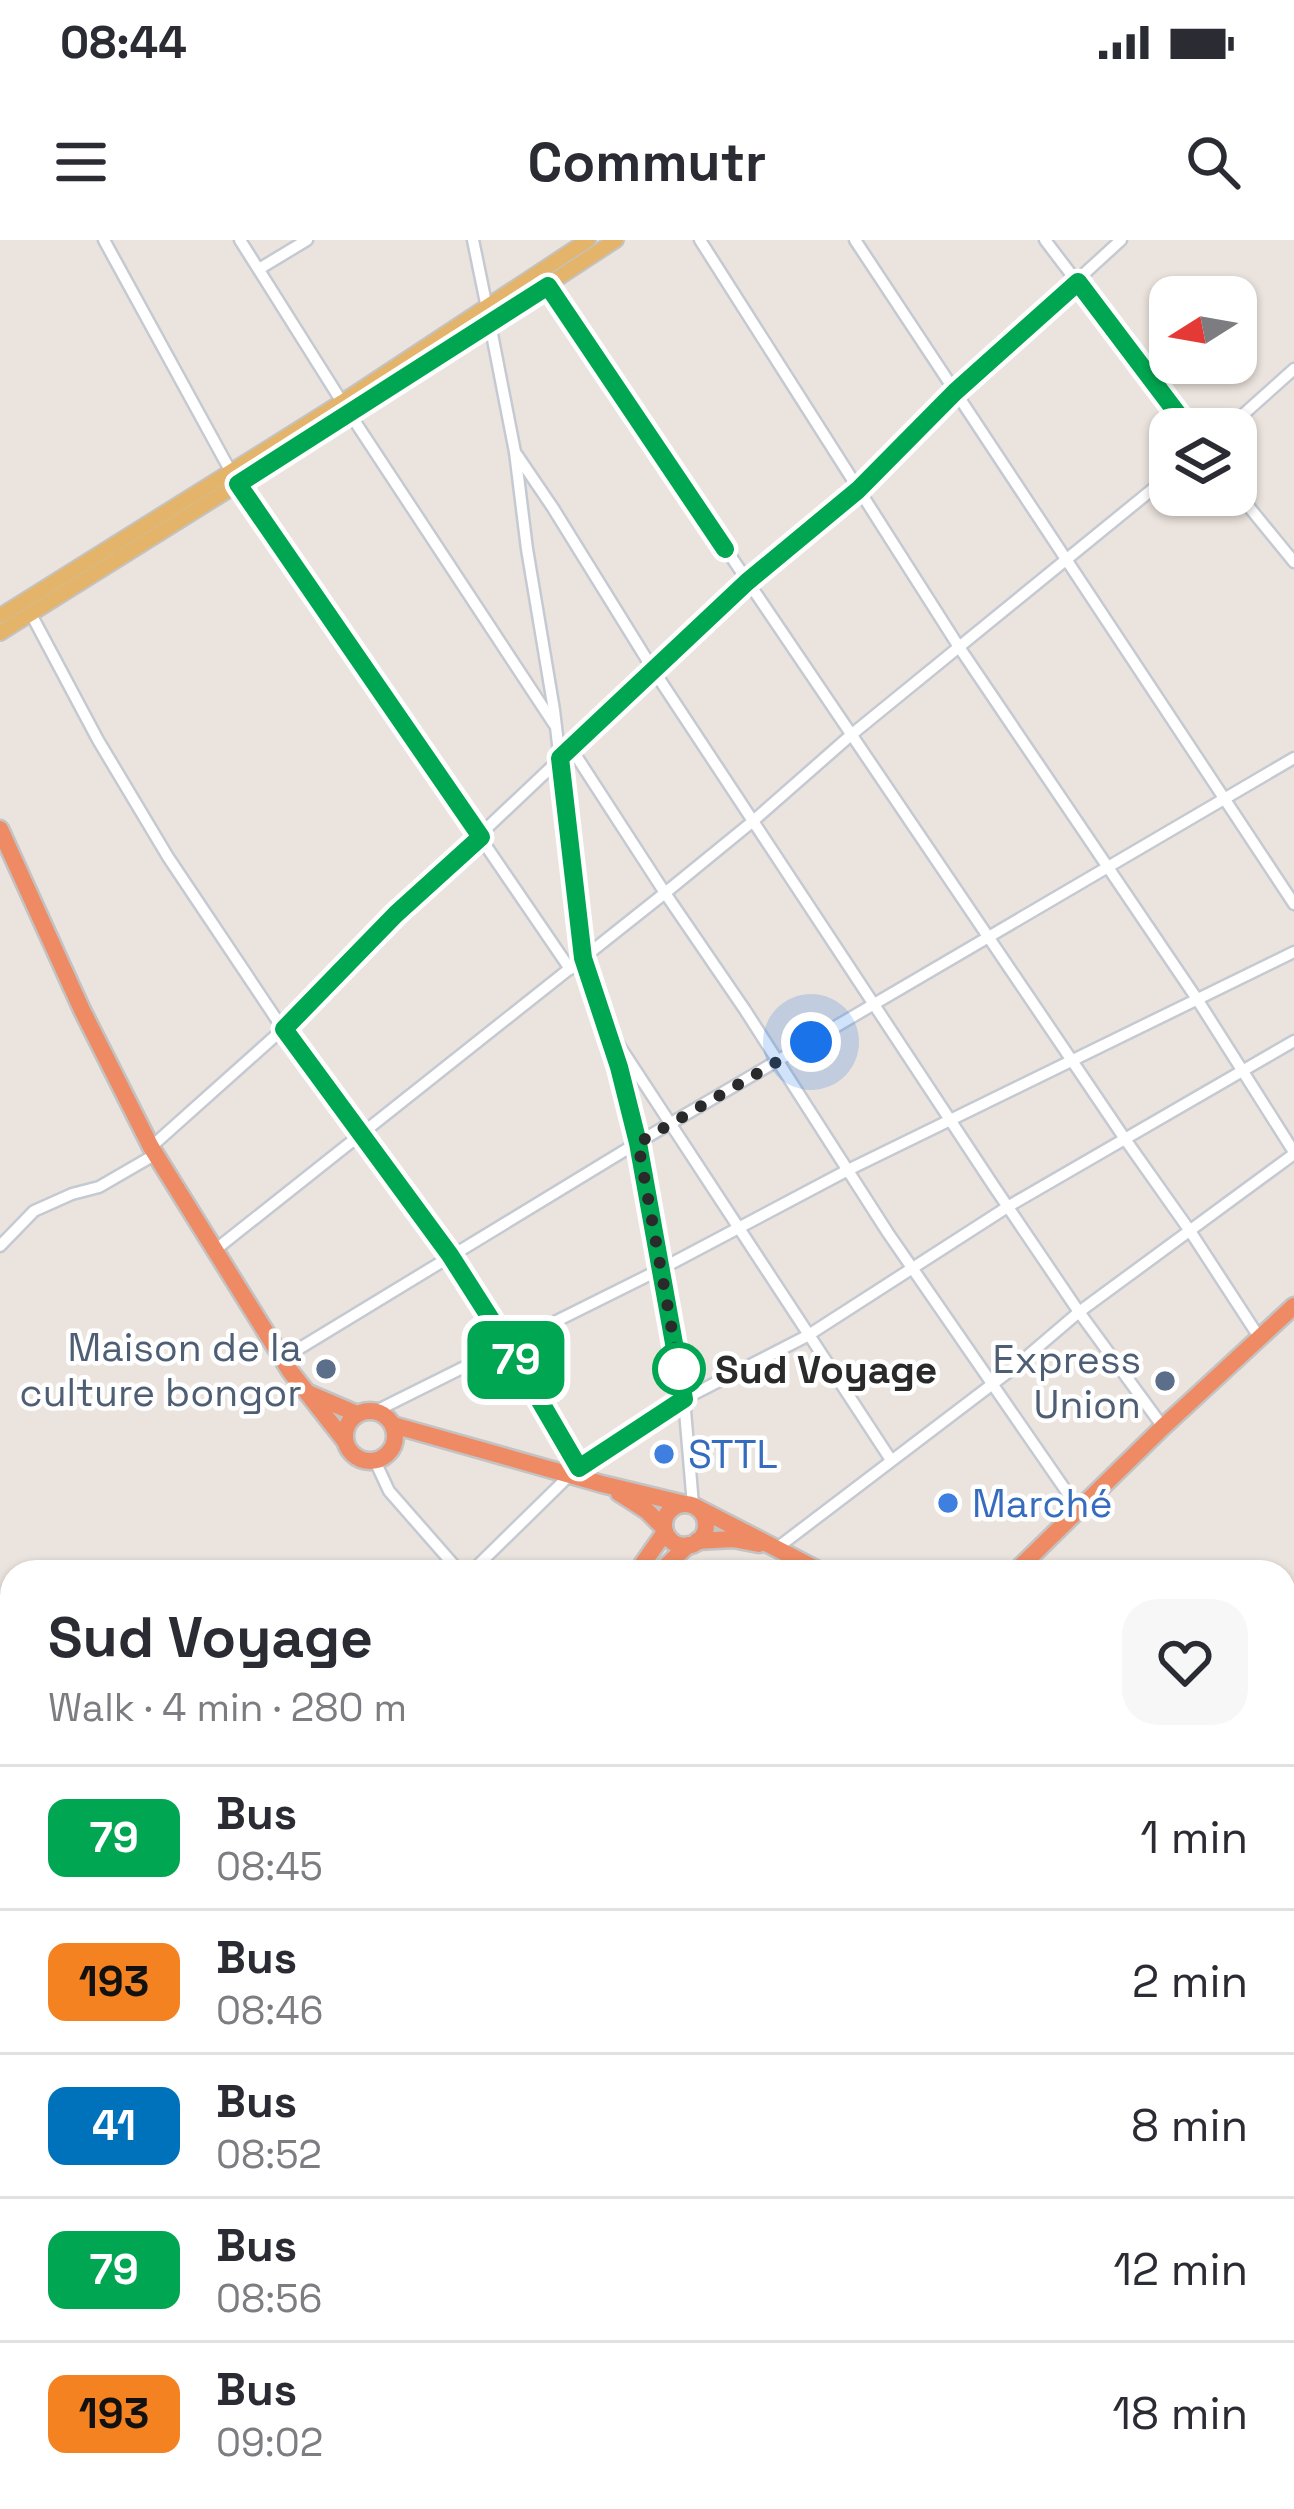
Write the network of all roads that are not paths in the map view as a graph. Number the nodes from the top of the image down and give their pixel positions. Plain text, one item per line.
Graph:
1 (241, 240) edge
2 (307, 240) edge
3 (473, 240) edge
4 (588, 240) edge
5 (700, 240) edge
6 (855, 240) edge
7 (1045, 240) edge
8 (1121, 240) edge
9 (109, 242) edge
10 (611, 242) edge
11 (259, 269) junction
12 (1078, 282) junction
13 (548, 286) junction
14 (489, 316) junction
15 (1294, 369) edge
16 (955, 392) junction
17 (346, 408) junction
18 (1173, 408) edge
19 (1250, 408) edge
20 (515, 452) junction
21 (235, 478) junction
22 (858, 490) junction
23 (1149, 493) edge
24 (1256, 516) edge
25 (1066, 562) junction
26 (1294, 562) edge
27 (747, 582) junction
28 (31, 614) junction
29 (0, 616) edge
30 (0, 633) edge
31 (958, 647) junction
32 (653, 671) junction
33 (556, 727) junction
34 (851, 735) junction
35 (571, 748) junction
36 (560, 758) junction
37 (1294, 758) edge
38 (1224, 797) junction
39 (752, 822) junction
40 (0, 830) edge
41 (481, 837) junction
42 (1108, 869) junction
43 (664, 893) junction
44 (1294, 904) edge
45 (988, 935) junction
46 (1294, 952) edge
47 (583, 958) junction
48 (571, 970) junction
49 (1197, 1000) junction
50 (875, 1003) junction
51 (605, 1025) junction
52 (284, 1029) junction
53 (1294, 1041) edge
54 (1073, 1060) junction
55 (778, 1062) junction
56 (1242, 1070) junction
57 (951, 1119) junction
58 (671, 1126) junction
59 (360, 1133) junction
60 (1125, 1139) junction
61 (638, 1143) junction
62 (154, 1150) junction
63 (1294, 1153) edge
64 (848, 1170) junction
65 (1009, 1206) junction
66 (738, 1228) junction
67 (1190, 1231) junction
68 (0, 1246) edge
69 (215, 1250) junction
70 (450, 1255) junction
71 (911, 1267) junction
72 (661, 1269) junction
73 (1294, 1306) edge
74 (1079, 1312) junction
75 (807, 1336) junction
76 (1259, 1337) junction
77 (508, 1346) junction
78 (282, 1359) junction
79 (991, 1385) junction
80 (304, 1391) junction
81 (684, 1399) junction
82 (367, 1412) junction
83 (393, 1425) junction
84 (1162, 1427) junction
85 (443, 1438) junction
86 (345, 1441) junction
87 (381, 1457) junction
88 (891, 1460) junction
89 (575, 1471) junction
90 (602, 1484) junction
91 (692, 1506) junction
92 (1080, 1511) junction
93 (665, 1530) junction
94 (693, 1543) junction
95 (777, 1548) junction
96 (449, 1560) edge
97 (483, 1560) edge
98 (646, 1560) edge
99 (674, 1560) edge
100 (800, 1560) edge
101 (1028, 1560) edge

1 - 11 street
2 - 11 street
3 - 14 street
4 - 14 main road
5 - 22 street
6 - 16 street
7 - 12 street
8 - 12 street
9 - 21 street
10 - 13 main road
11 - 17 street
12 - 16 street
12 - 18 street
13 - 14 main road
13 - 27 street
14 - 17 main road
14 - 20 street
15 - 19 street
16 - 22 street
16 - 25 street
17 - 21 main road
17 - 33 street
20 - 32 street
20 - 33 street
21 - 28 main road
21 - 29 main road
21 - 41 street
22 - 27 street
22 - 31 street
23 - 25 street
24 - 26 street
25 - 31 street
25 - 38 street
27 - 32 street
27 - 34 street
28 - 30 main road
28 - 52 street
31 - 34 street
31 - 42 street
32 - 35 street
32 - 39 street
33 - 36 street
34 - 39 street
34 - 45 street
35 - 36 street
35 - 43 street
36 - 41 street
36 - 47 street
37 - 38 street
38 - 42 street
38 - 44 street
39 - 43 street
39 - 50 street
40 - 62 highway
41 - 48 street
41 - 52 street
42 - 45 street
42 - 49 street
43 - 47 street
43 - 55 street
45 - 50 street
45 - 54 street
46 - 49 street
47 - 48 street
47 - 51 street
48 - 59 street
49 - 54 street
49 - 56 street
50 - 55 street
50 - 57 street
51 - 58 street
51 - 61 street
52 - 59 street
52 - 62 street
53 - 56 street
54 - 57 street
54 - 60 street
55 - 58 street
55 - 64 street
56 - 60 street
56 - 63 street
57 - 64 street
57 - 65 street
58 - 61 street
58 - 66 street
59 - 69 street
59 - 70 street
60 - 65 street
60 - 67 street
61 - 70 street
61 - 72 street
62 - 68 street
62 - 69 highway
63 - 67 street
64 - 66 street
64 - 71 street
65 - 71 street
65 - 74 street
66 - 72 street
66 - 75 street
67 - 74 street
67 - 76 street
69 - 78 highway
70 - 77 street
70 - 78 street
71 - 75 street
71 - 79 street
72 - 77 street
72 - 81 street
73 - 76 highway
74 - 79 street
74 - 84 street
75 - 81 street
75 - 88 street
76 - 84 highway
77 - 82 street
77 - 89 street
78 - 80 highway
79 - 88 street
79 - 92 street
80 - 82 highway
80 - 86 highway
81 - 89 street
81 - 91 street
82 - 83 highway
82 - 86 highway
83 - 85 highway
83 - 87 highway
84 - 92 highway
85 - 87 highway
85 - 89 highway
86 - 87 highway
87 - 96 street
88 - 95 street
89 - 90 highway
89 - 97 street
90 - 91 highway
90 - 93 highway
91 - 93 highway
91 - 94 highway
91 - 95 highway
92 - 101 highway
93 - 94 highway
93 - 98 highway
94 - 95 highway
94 - 99 highway
95 - 100 highway

